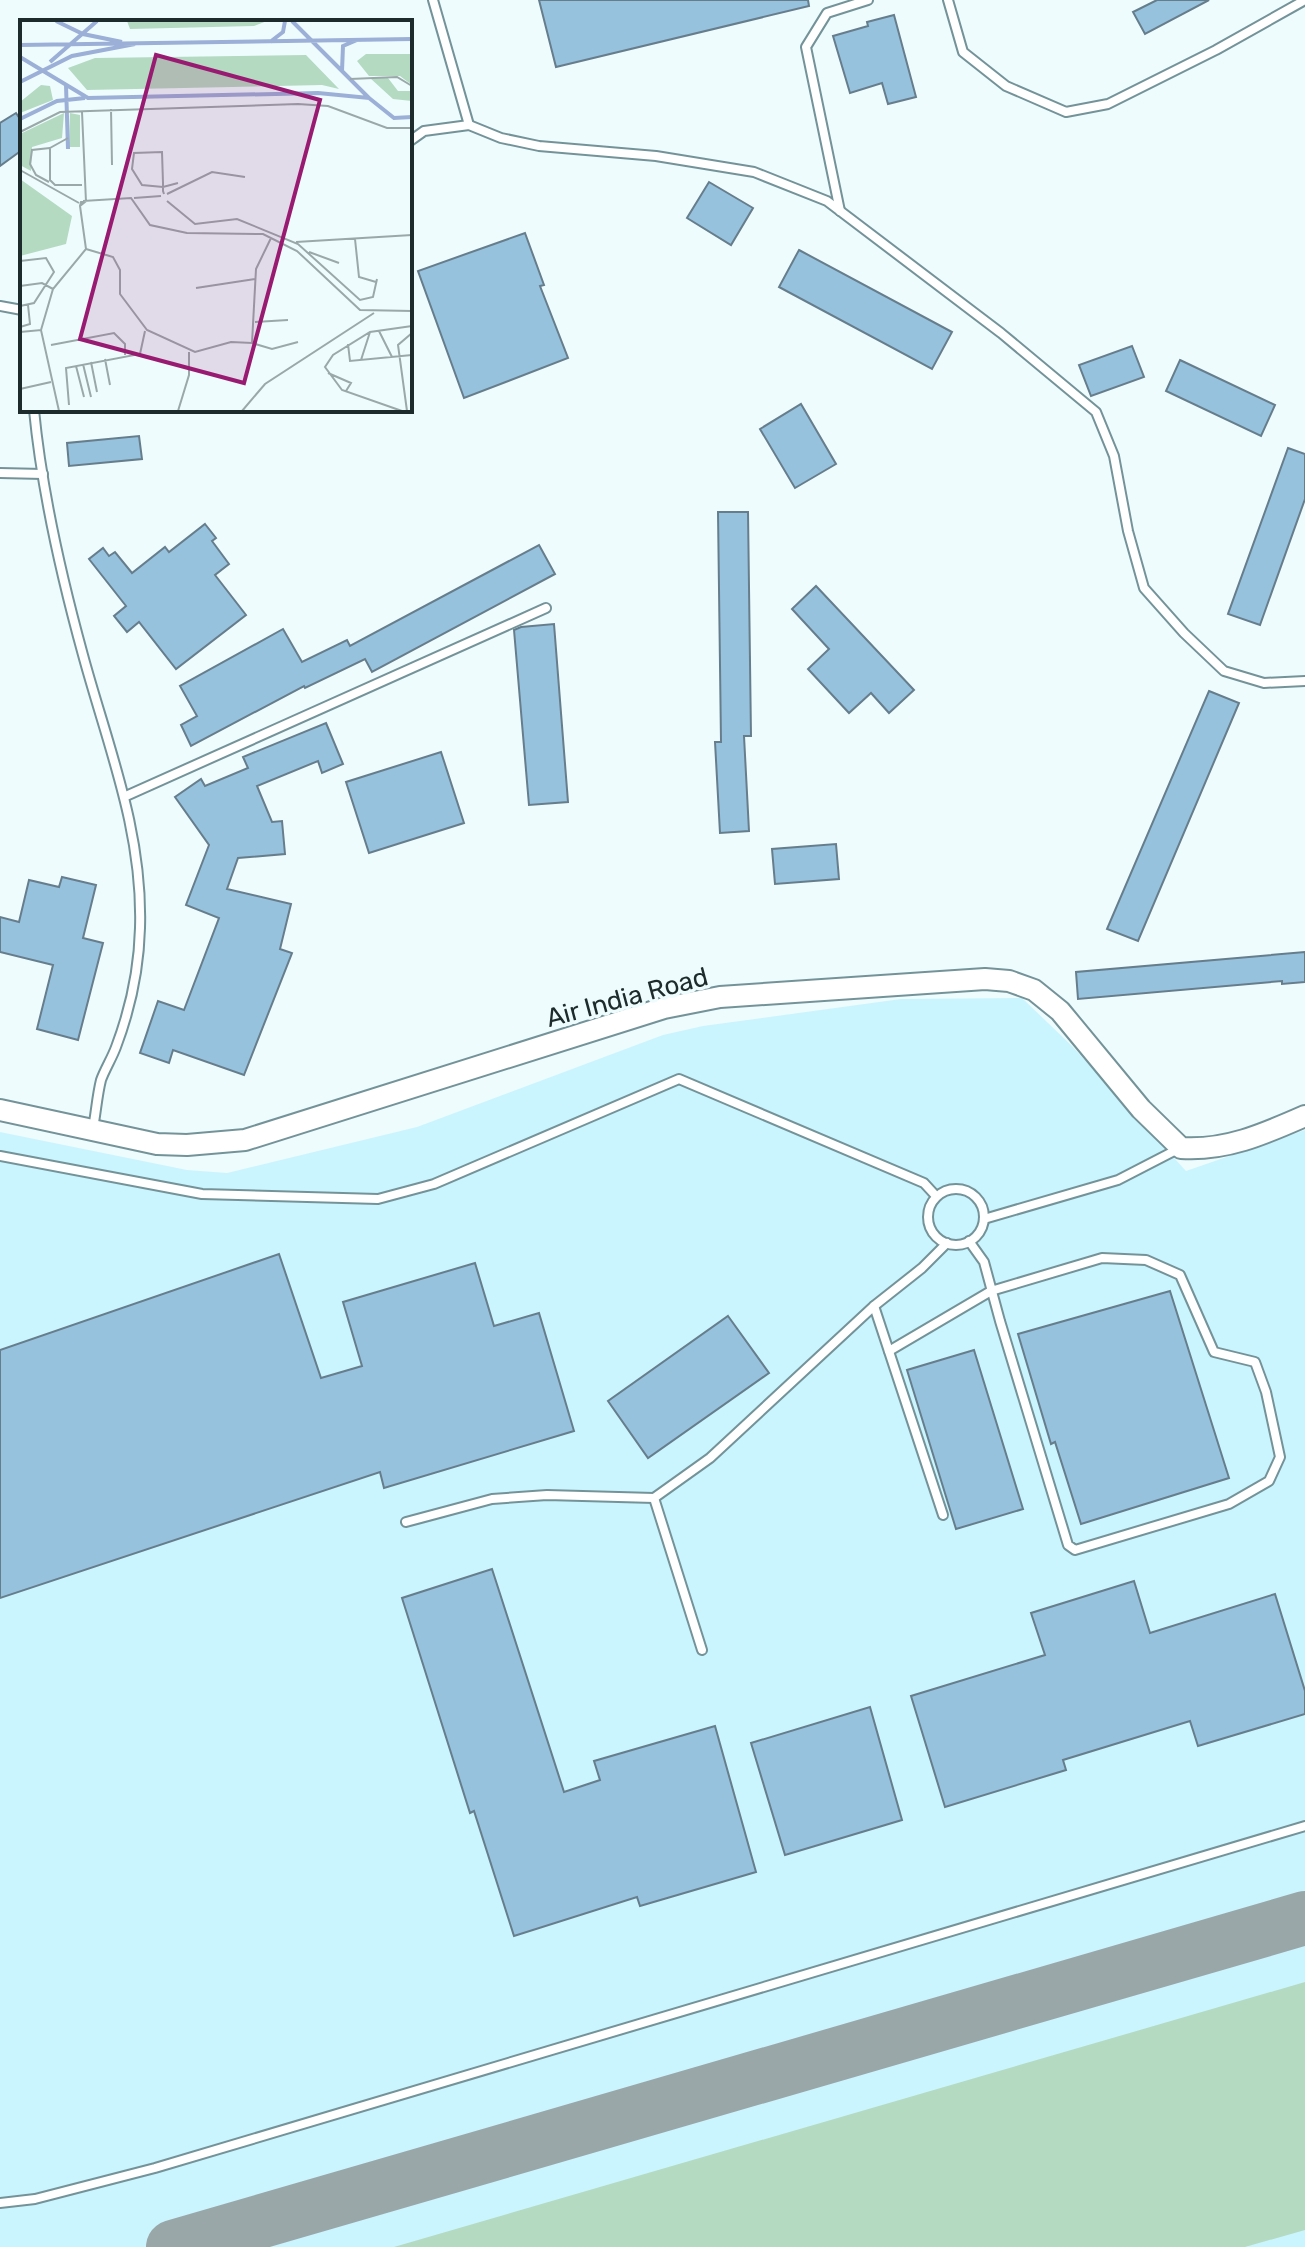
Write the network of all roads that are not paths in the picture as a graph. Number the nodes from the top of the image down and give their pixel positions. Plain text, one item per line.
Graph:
1 (433, 0) edge
2 (868, 0) edge
3 (948, 0) edge
4 (1305, 0) edge
5 (469, 125) junction
6 (412, 140) edge
7 (840, 211) junction
8 (0, 306) edge
9 (20, 310) edge
10 (34, 412) edge
11 (0, 473) edge
12 (43, 474) junction
13 (546, 608) dead end
14 (1305, 681) edge
15 (126, 796) junction
16 (0, 1110) edge
17 (1305, 1116) edge
18 (93, 1128) junction
19 (1181, 1148) junction
20 (0, 1156) edge
21 (936, 1196) junction
22 (984, 1219) junction
23 (969, 1241) junction
24 (947, 1243) junction
25 (991, 1291) junction
26 (874, 1306) junction
27 (889, 1351) junction
28 (654, 1498) junction
29 (943, 1515) dead end
30 (406, 1522) dead end
31 (702, 1650) dead end
32 (1305, 1826) edge
33 (0, 2203) edge

1 - 5 lane
2 - 7 lane
3 - 4 lane
5 - 6 lane
5 - 7 lane
7 - 14 lane
8 - 9 lane
10 - 12 lane
11 - 12 lane
12 - 15 lane
13 - 15 lane
15 - 18 lane
16 - 18 street, Air India Road
17 - 19 street
18 - 19 street, Air India Road
19 - 22 lane
20 - 21 lane
21 - 22 lane
21 - 24 lane
22 - 23 lane
23 - 24 lane
23 - 25 lane
24 - 26 lane
25 - 25 lane
25 - 27 lane
26 - 27 lane
26 - 28 lane
27 - 29 lane
28 - 30 lane
28 - 31 lane
32 - 33 lane

